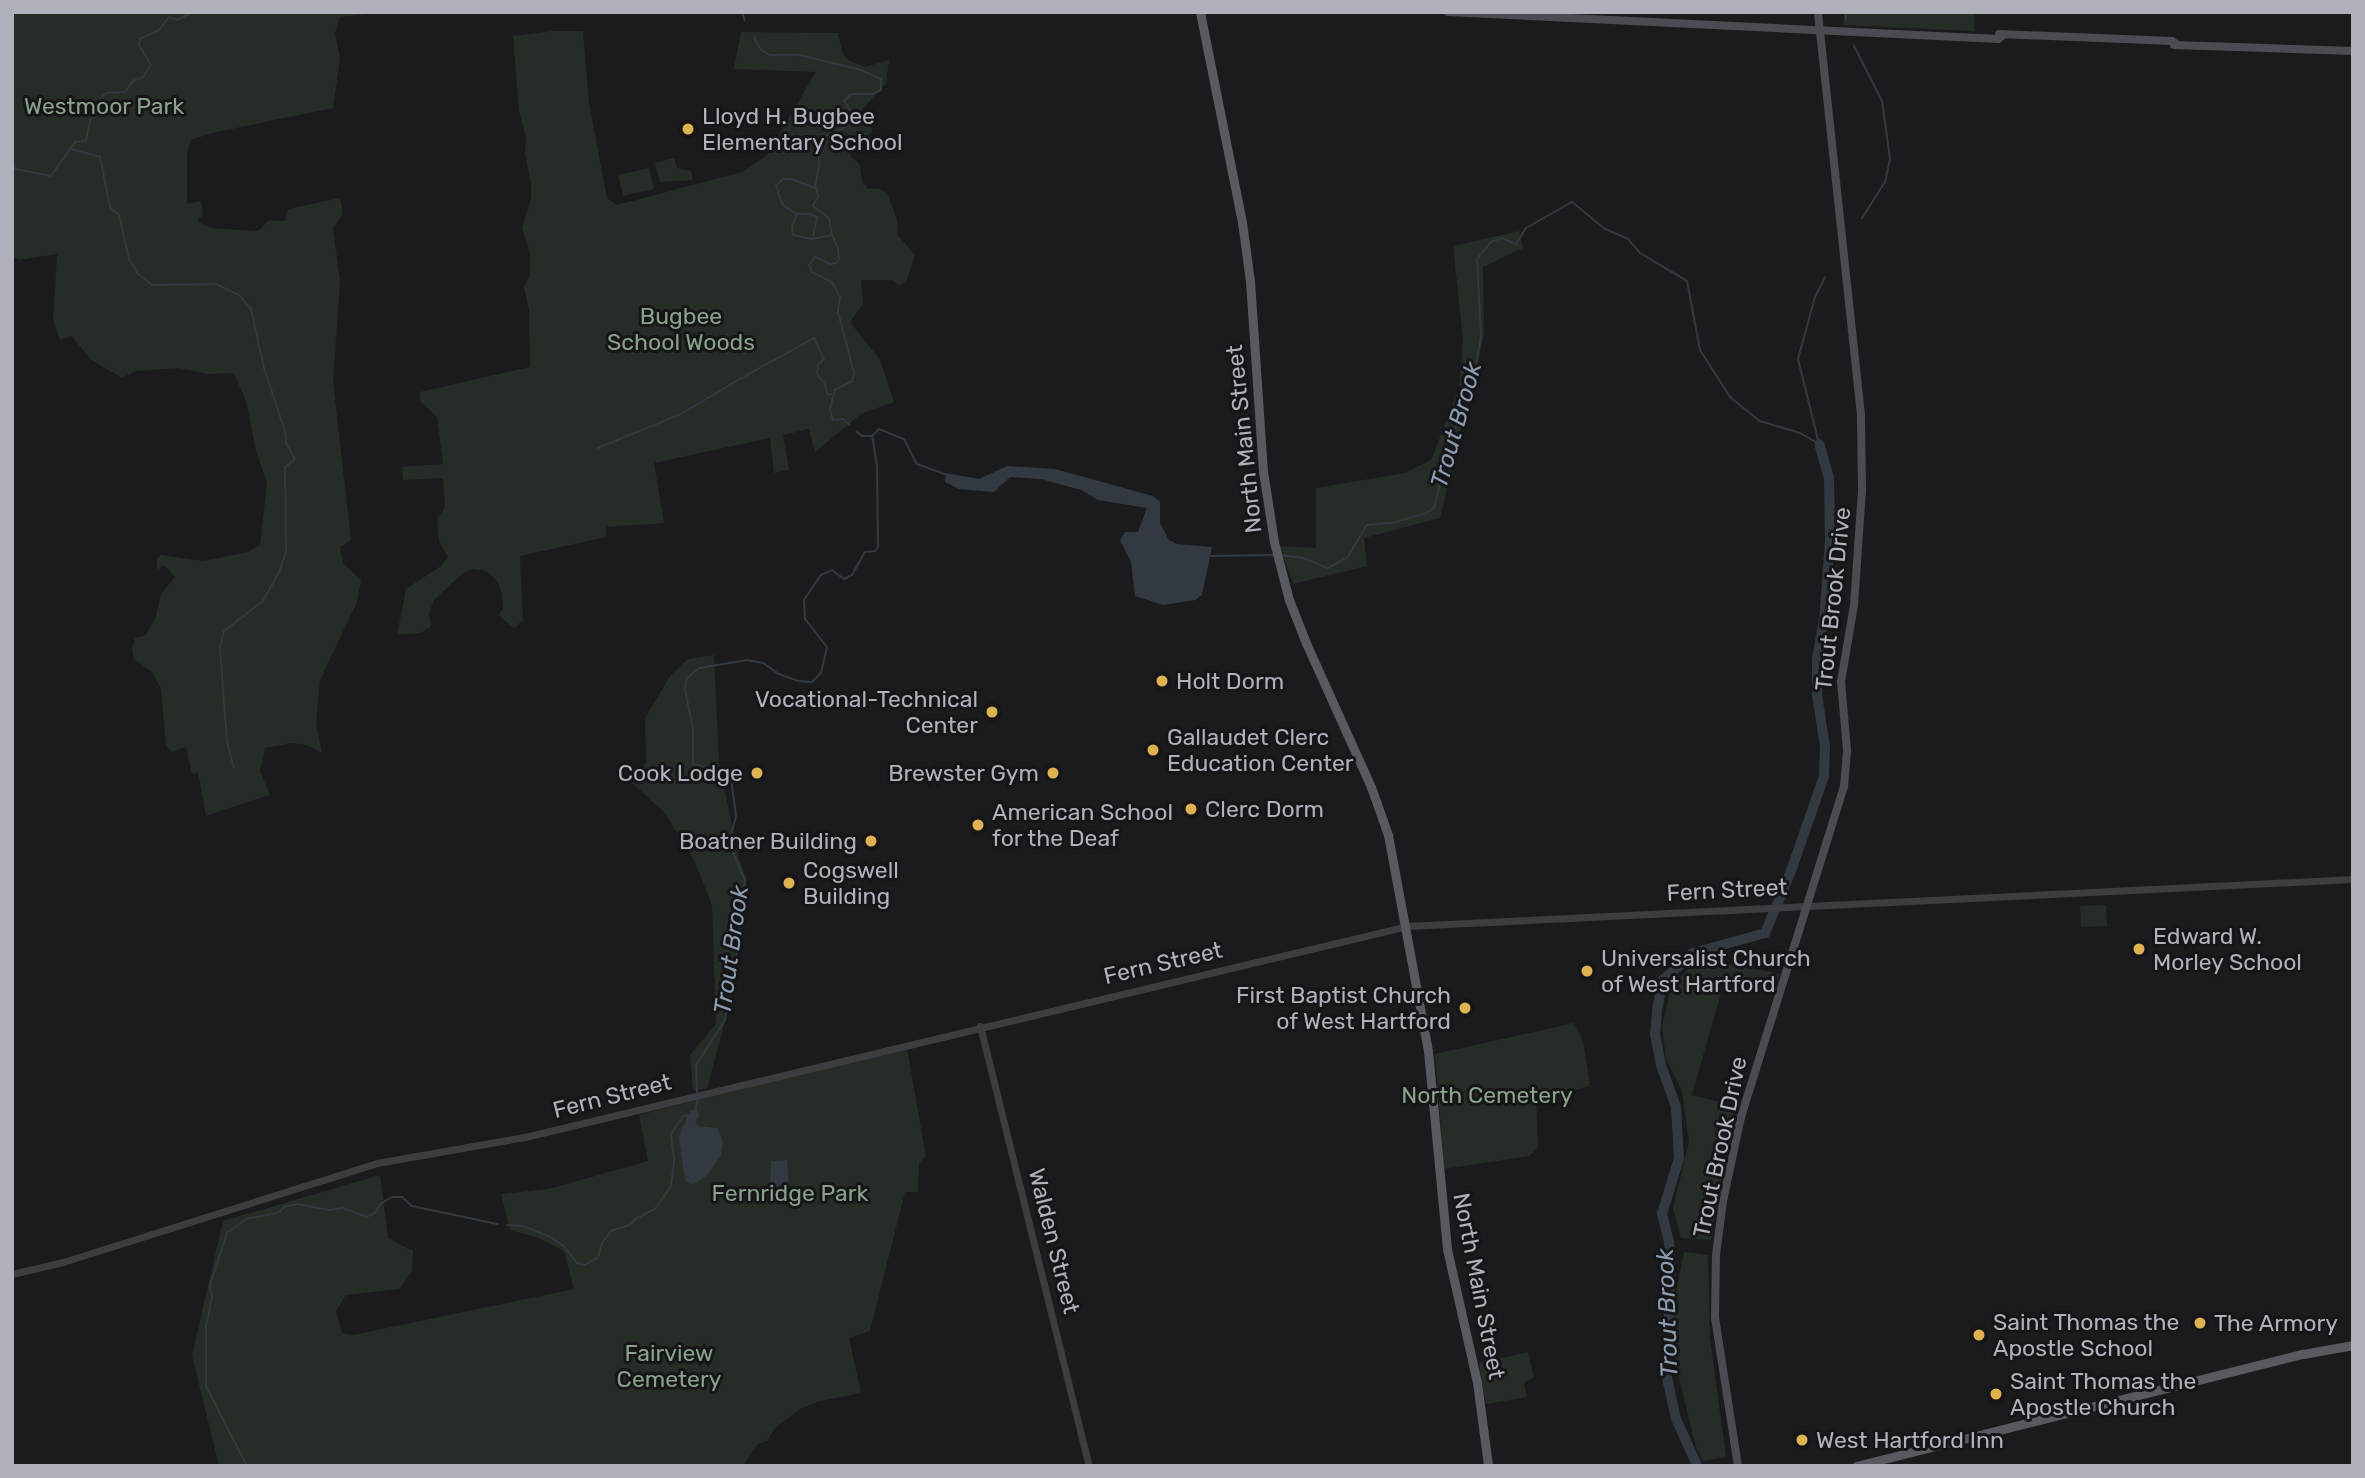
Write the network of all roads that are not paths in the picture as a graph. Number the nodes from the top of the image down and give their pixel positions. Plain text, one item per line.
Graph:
1 (1200, 12) edge
2 (1448, 12) edge
3 (1818, 12) edge
4 (1820, 29) junction
5 (2353, 51) edge
6 (2353, 879) edge
7 (1807, 905) junction
8 (1407, 926) junction
9 (980, 1027) junction
10 (12, 1274) edge
11 (2353, 1345) edge
12 (1898, 1458) junction
13 (1089, 1466) edge
14 (1488, 1466) edge
15 (1738, 1466) edge
16 (1856, 1466) edge
17 (1879, 1466) edge

1 - 8 main road, North Main Street
2 - 4 main road
3 - 4 main road, Trout Brook Drive
4 - 5 main road
4 - 7 main road, Trout Brook Drive
6 - 7 street, Fern Street
7 - 8 street, Fern Street
7 - 15 main road, Trout Brook Drive
8 - 9 street, Fern Street
8 - 14 main road, North Main Street
9 - 10 street, Fern Street
9 - 13 street, Walden Street
11 - 12 main road
12 - 16 main road
12 - 17 main road

